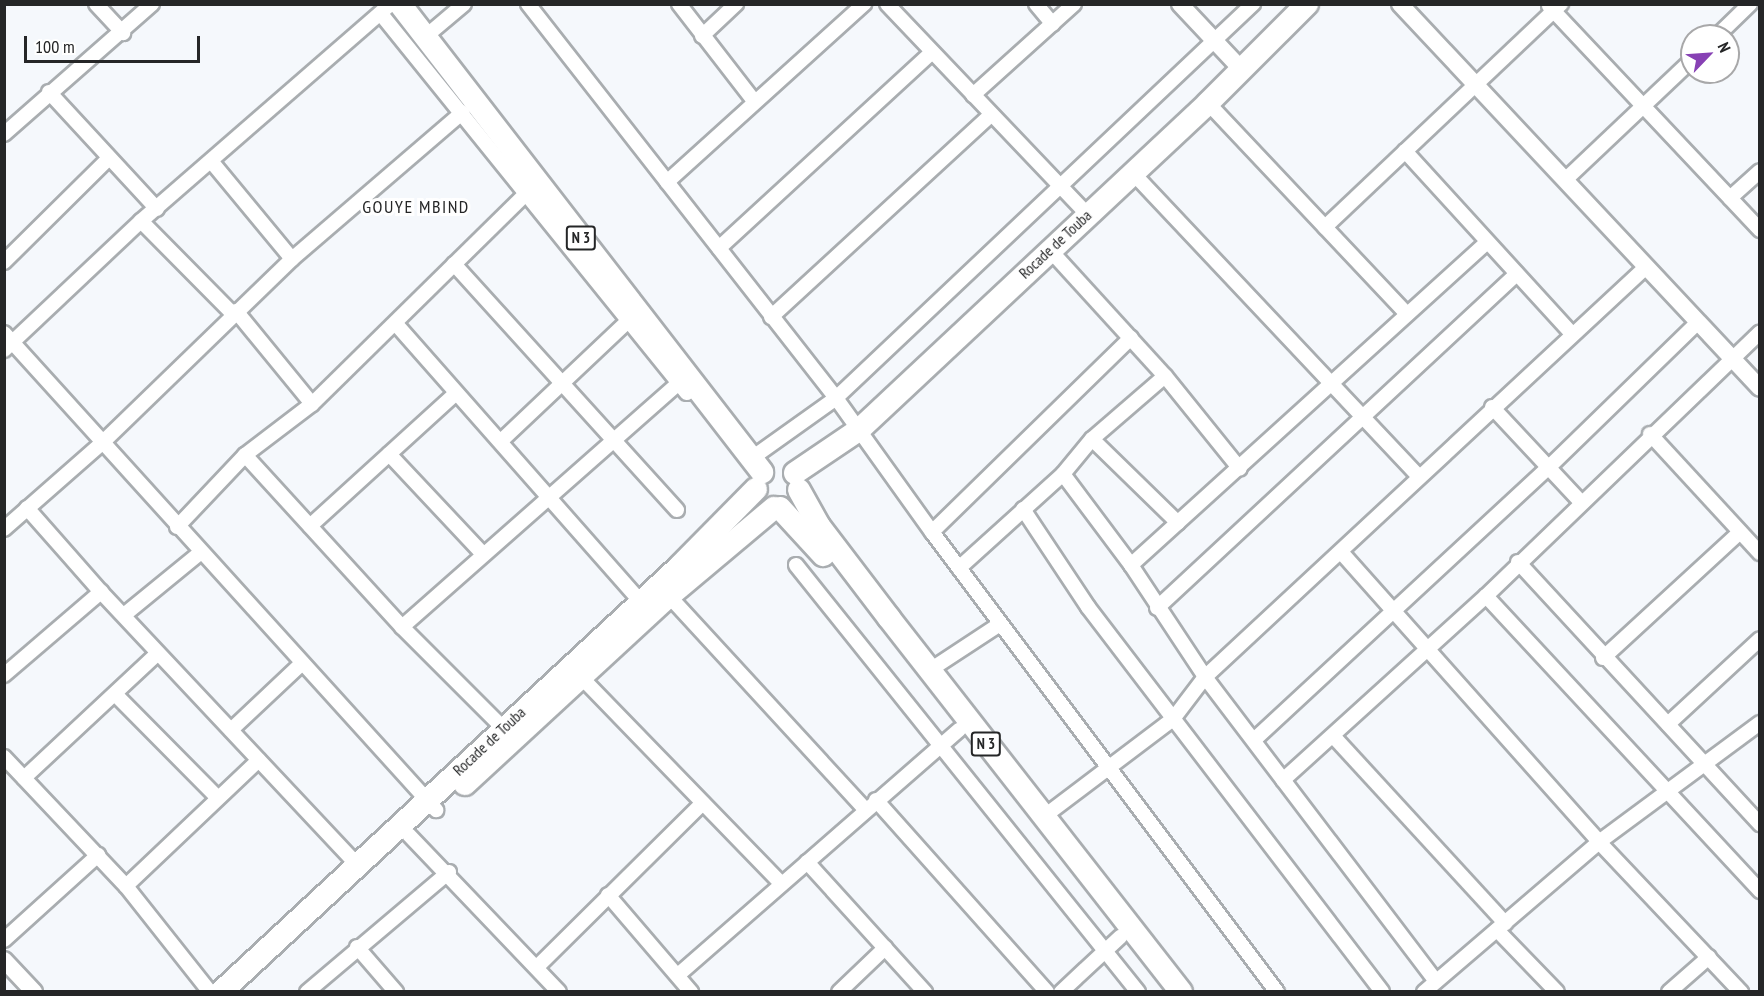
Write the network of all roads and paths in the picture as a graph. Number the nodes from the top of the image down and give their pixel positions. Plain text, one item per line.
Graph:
1 (96, 4) edge
2 (152, 4) edge
3 (464, 4) edge
4 (528, 4) edge
5 (679, 4) edge
6 (736, 4) edge
7 (864, 4) edge
8 (887, 4) edge
9 (1036, 4) edge
10 (1074, 4) edge
11 (1180, 4) edge
12 (1253, 4) edge
13 (1307, 4) edge
14 (1400, 4) edge
15 (1750, 4) edge
16 (1554, 7) edge
17 (391, 8) edge
18 (1053, 24) junction
19 (1729, 24) edge
20 (123, 33) junction
21 (702, 36) junction
22 (425, 37) junction
23 (1216, 43) junction
24 (932, 52) junction
25 (1242, 70) junction
26 (1680, 71) edge
27 (1475, 85) junction
28 (50, 92) junction
29 (973, 95) junction
30 (754, 100) junction
31 (1208, 103) junction
32 (1645, 105) junction
33 (463, 112) junction
34 (991, 115) junction
35 (4, 134) edge
36 (1405, 151) junction
37 (109, 158) junction
38 (211, 161) junction
39 (1760, 171) edge
40 (1132, 172) junction
41 (1565, 180) junction
42 (667, 182) junction
43 (1058, 186) junction
44 (532, 188) junction
45 (1730, 198) junction
46 (157, 209) junction
47 (1087, 214) junction
48 (141, 221) junction
49 (1325, 227) junction
50 (1760, 230) edge
51 (1487, 242) junction
52 (719, 248) junction
53 (1049, 249) junction
54 (292, 259) junction
55 (4, 262) edge
56 (454, 264) junction
57 (1646, 267) junction
58 (1517, 274) junction
59 (235, 313) junction
60 (1407, 314) junction
61 (771, 317) junction
62 (629, 320) junction
63 (1698, 322) junction
64 (396, 324) junction
65 (1760, 332) edge
66 (1572, 334) junction
67 (1131, 338) junction
68 (7, 342) edge
69 (1731, 358) junction
70 (1165, 376) junction
71 (684, 378) junction
72 (1332, 384) junction
73 (562, 385) junction
74 (1760, 388) edge
75 (456, 393) junction
76 (836, 398) junction
77 (312, 404) junction
78 (1492, 407) junction
79 (1362, 419) junction
80 (860, 429) junction
81 (1650, 434) junction
82 (1092, 439) junction
83 (501, 441) junction
84 (614, 441) junction
85 (102, 443) junction
86 (389, 454) junction
87 (245, 455) junction
88 (753, 466) junction
89 (1549, 467) junction
90 (1240, 470) junction
91 (1063, 474) junction
92 (1419, 477) junction
93 (797, 481) junction
94 (551, 497) junction
95 (1580, 501) junction
96 (27, 508) junction
97 (777, 508) junction
98 (1023, 509) junction
99 (677, 510) dead end
100 (1178, 523) junction
101 (310, 526) junction
102 (177, 527) junction
103 (4, 529) edge
104 (932, 532) junction
105 (1740, 532) junction
106 (201, 552) junction
107 (1341, 552) junction
108 (482, 553) junction
109 (1760, 554) edge
110 (1518, 562) junction
111 (796, 565) dead end
112 (1131, 565) junction
113 (959, 568) junction
114 (101, 592) junction
115 (669, 596) junction
116 (1486, 596) junction
117 (639, 600) junction
118 (1157, 608) junction
119 (1393, 612) junction
120 (124, 615) junction
121 (1000, 624) junction
122 (402, 627) junction
123 (1760, 639) edge
124 (1425, 651) junction
125 (159, 653) junction
126 (1603, 658) junction
127 (302, 663) junction
128 (930, 670) junction
129 (4, 675) edge
130 (1204, 677) junction
131 (582, 678) junction
132 (114, 694) junction
133 (1173, 719) junction
134 (1760, 723) edge
135 (1668, 724) junction
136 (502, 728) junction
137 (231, 730) junction
138 (959, 730) junction
139 (1334, 737) junction
140 (1254, 740) junction
141 (940, 744) junction
142 (4, 757) edge
143 (259, 760) junction
144 (1704, 764) junction
145 (1108, 770) junction
146 (24, 778) junction
147 (1283, 780) junction
148 (1668, 791) junction
149 (218, 798) junction
150 (876, 800) junction
151 (702, 804) junction
152 (431, 805) junction
153 (866, 810) junction
154 (1042, 818) junction
155 (1760, 824) edge
156 (409, 835) junction
157 (1599, 842) junction
158 (98, 855) junction
159 (807, 862) junction
160 (356, 864) junction
161 (449, 872) junction
162 (780, 882) junction
163 (126, 886) junction
164 (1760, 891) edge
165 (608, 895) junction
166 (1501, 927) junction
167 (4, 940) edge
168 (1113, 945) junction
169 (357, 948) junction
170 (885, 948) junction
171 (1709, 957) junction
172 (4, 960) edge
173 (537, 967) junction
174 (678, 975) junction
175 (1436, 981) junction
176 (33, 992) edge
177 (210, 992) edge
178 (221, 992) edge
179 (242, 992) edge
180 (307, 992) edge
181 (396, 992) edge
182 (559, 992) edge
183 (691, 992) edge
184 (839, 992) edge
185 (925, 992) edge
186 (1047, 992) edge
187 (1061, 992) edge
188 (1138, 992) edge
189 (1163, 992) edge
190 (1181, 992) edge
191 (1277, 992) edge
192 (1382, 992) edge
193 (1424, 992) edge
194 (1557, 992) edge
195 (1669, 992) edge
196 (1741, 992) edge

1 - 20 street
2 - 20 street
3 - 22 street
4 - 42 street
5 - 21 street
6 - 21 street
7 - 30 street
8 - 24 street
9 - 18 street
10 - 18 street
11 - 23 street
12 - 23 street
13 - 25 main road, Rocade de Touba
14 - 27 street
15 - 19 street
16 - 27 street
16 - 32 street
17 - 22 main road, N 3
17 - 33 street
17 - 38 street
18 - 29 street
20 - 28 street
21 - 30 street
22 - 44 main road, N 3
23 - 25 street
23 - 43 street
24 - 29 street
24 - 52 street
25 - 31 main road, Rocade de Touba
26 - 32 street
27 - 36 street
27 - 41 street
28 - 35 street
28 - 37 street
29 - 34 street
30 - 42 street
31 - 40 main road, Rocade de Touba
31 - 49 street
32 - 41 street
32 - 45 street
33 - 44 street
33 - 54 street
34 - 43 street
34 - 61 street
36 - 49 street
36 - 51 street
37 - 46 street
37 - 55 street
38 - 46 street
38 - 54 street
39 - 45 street
40 - 47 main road, Rocade de Touba
40 - 72 street
41 - 57 street
42 - 52 street
43 - 47 street
43 - 76 street
44 - 56 street
44 - 62 street
44 - 71 main road, N 3
45 - 50 street
46 - 48 street
47 - 53 main road, Rocade de Touba
48 - 59 street
48 - 68 street
49 - 60 street
51 - 58 street
51 - 60 street
52 - 61 street
53 - 67 street
53 - 80 main road, Rocade de Touba
54 - 59 street
56 - 64 street
56 - 73 street
57 - 63 street
57 - 66 street
58 - 66 street
58 - 79 street
59 - 77 street
59 - 85 street
60 - 72 street
61 - 76 street
62 - 71 street
62 - 73 street
63 - 69 street
63 - 89 street
64 - 75 street
64 - 77 street
65 - 69 street
66 - 78 street
67 - 70 street
67 - 104 street
68 - 85 street
69 - 74 street
69 - 81 street
70 - 82 street
70 - 90 street
71 - 84 street
71 - 88 main road, N 3
72 - 79 street
72 - 90 street
73 - 83 street
73 - 84 street
75 - 83 street
75 - 86 street
76 - 80 street
76 - 88 street
77 - 87 street
78 - 89 street
78 - 92 street
79 - 92 street
79 - 118 street
80 - 93 main road, Rocade de Touba
80 - 104 street
81 - 95 street
81 - 105 street
82 - 91 street
82 - 100 street
83 - 94 street
84 - 94 street
84 - 99 street
85 - 96 street
85 - 102 street
86 - 101 street
86 - 108 street
87 - 101 street
87 - 102 street
88 - 93 main road
88 - 97 main road
88 - 117 main road, Rocade de Touba
89 - 95 street
89 - 119 street
90 - 100 street
91 - 98 street
91 - 112 street
92 - 107 street
93 - 97 main road
93 - 128 main road, N 3
94 - 108 street
94 - 117 street
95 - 110 street
96 - 103 street
96 - 114 street
97 - 115 main road, Rocade de Touba
97 - 138 main road, N 3
98 - 113 street
98 - 133 street
100 - 112 street
101 - 122 street
102 - 106 street
104 - 113 street
105 - 109 street
105 - 126 street
106 - 120 street
106 - 127 street
107 - 119 street
107 - 130 street
108 - 122 street
110 - 116 street
110 - 126 street
111 - 141 street
112 - 118 street
113 - 121 street
114 - 120 street
114 - 129 street
115 - 131 main road, Rocade de Touba
115 - 153 street
116 - 124 street
116 - 148 street
117 - 136 main road, Rocade de Touba
118 - 130 street
119 - 124 street
119 - 140 street
120 - 125 street
121 - 128 street
121 - 145 street
122 - 136 street
123 - 135 street
124 - 139 street
124 - 157 street
125 - 132 street
125 - 137 street
126 - 135 street
127 - 137 street
127 - 152 street
128 - 154 main road, N 3
130 - 133 street
130 - 140 street
131 - 151 street
131 - 152 main road, Rocade de Touba
132 - 146 street
132 - 149 street
133 - 145 street
133 - 192 street
134 - 144 street
135 - 144 street
136 - 152 main road, Rocade de Touba
137 - 143 street
138 - 141 street
138 - 168 main road, N 3
139 - 147 street
139 - 166 street
140 - 147 street
141 - 150 street
141 - 168 street
142 - 146 street
143 - 149 street
143 - 160 street
144 - 148 street
144 - 155 street
145 - 154 street
145 - 191 street
146 - 158 street
147 - 175 street
148 - 157 street
148 - 164 street
149 - 163 street
150 - 153 street
150 - 186 street
151 - 162 street
151 - 165 street
152 - 156 main road, Rocade de Touba
152 - 160 main road, Rocade de Touba
153 - 159 street
154 - 190 main road, N 3
156 - 161 street
156 - 179 main road, Rocade de Touba
157 - 166 street
157 - 171 street
158 - 163 street
158 - 167 street
159 - 162 street
159 - 170 street
160 - 178 main road, Rocade de Touba
161 - 169 street
161 - 173 street
162 - 174 street
163 - 177 street
165 - 173 street
165 - 174 street
166 - 175 street
166 - 194 street
168 - 187 street
168 - 188 street
168 - 189 main road, N 3
169 - 180 street
169 - 181 street
170 - 184 street
170 - 185 street
171 - 195 street
171 - 196 street
172 - 176 street
173 - 182 street
174 - 183 street
175 - 193 street

